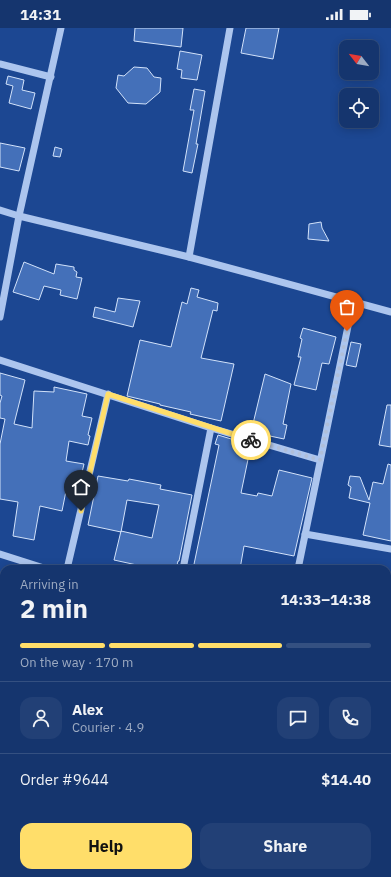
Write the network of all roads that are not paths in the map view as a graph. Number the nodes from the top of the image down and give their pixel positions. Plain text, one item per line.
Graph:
1 (61, 28) edge
2 (230, 28) edge
3 (0, 64) edge
4 (51, 77) junction
5 (0, 210) edge
6 (19, 216) junction
7 (189, 257) junction
8 (353, 302) junction
9 (391, 312) edge
10 (0, 316) edge
11 (0, 360) edge
12 (108, 394) junction
13 (211, 428) junction
14 (320, 460) junction
15 (305, 534) junction
16 (391, 549) edge
17 (0, 554) edge
18 (34, 565) edge
19 (68, 565) edge
20 (184, 565) edge
21 (299, 565) edge

1 - 4 street
2 - 7 street
3 - 4 street
4 - 6 street
5 - 6 street
6 - 7 street
6 - 10 street
7 - 8 street
8 - 9 street
8 - 14 street
11 - 12 street
12 - 13 street
12 - 19 street
13 - 14 street
13 - 20 street
14 - 15 street
15 - 16 street
15 - 21 street
17 - 18 street

